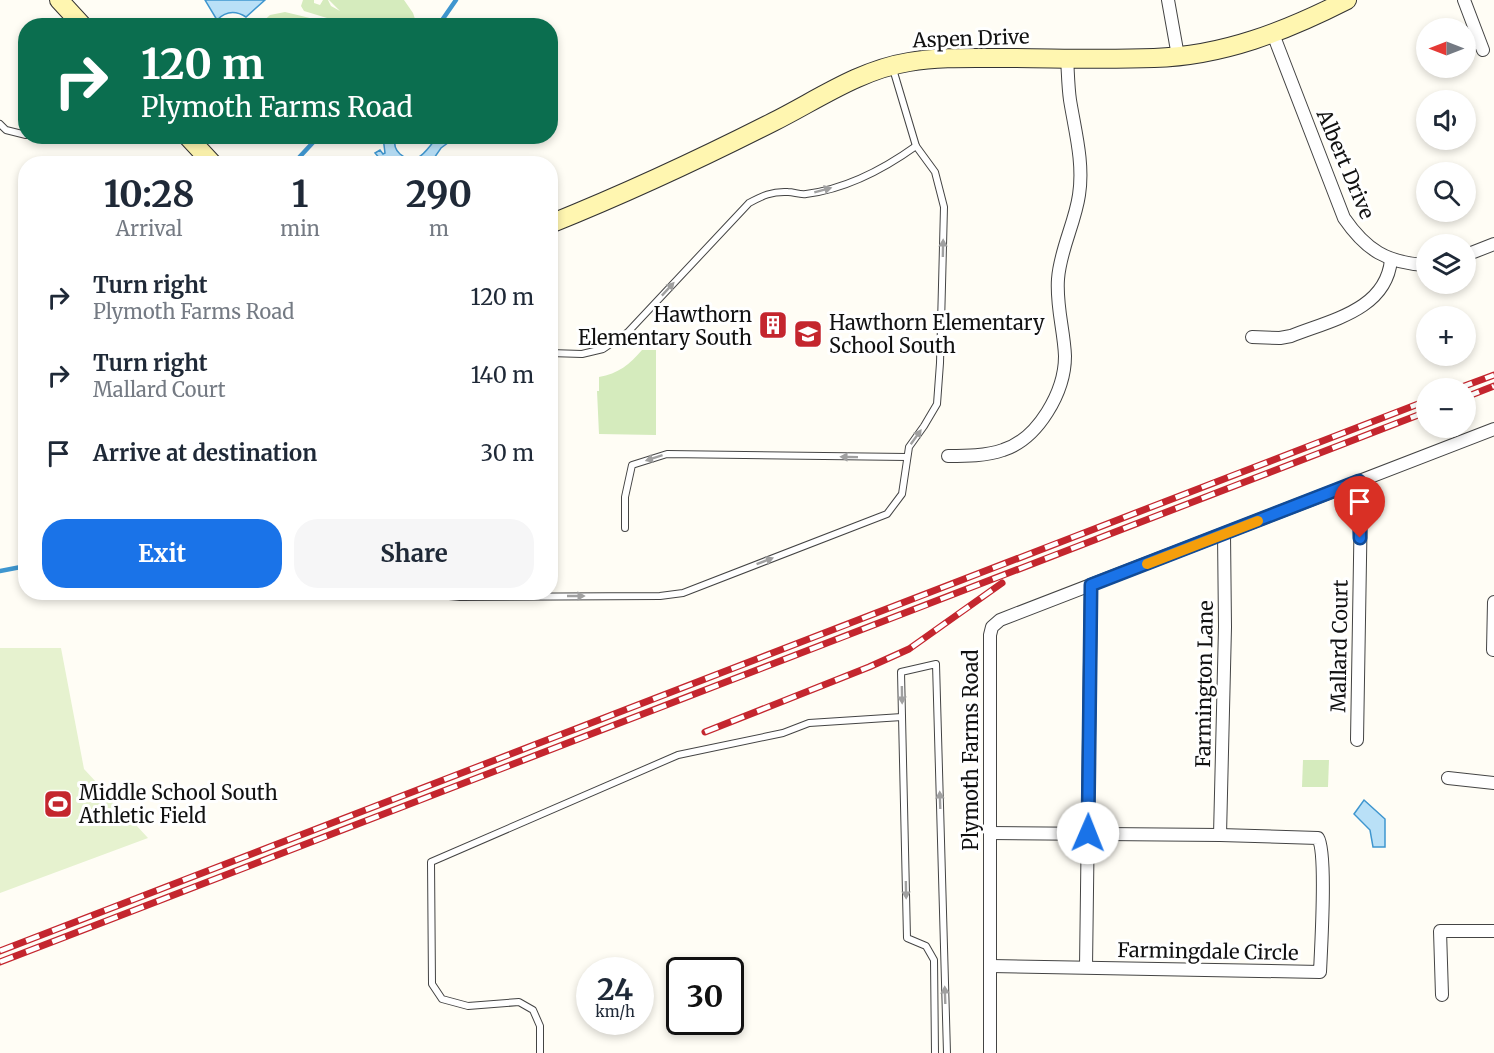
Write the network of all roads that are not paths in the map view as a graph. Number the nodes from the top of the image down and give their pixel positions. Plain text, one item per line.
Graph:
1 (59, 0) edge
2 (1168, 0) edge
3 (1347, 0) edge
4 (1464, 0) edge
5 (76, 18) edge
6 (1273, 34) junction
7 (1483, 50) dead end
8 (1178, 56) junction
9 (1067, 58) junction
10 (893, 66) junction
11 (0, 124) edge
12 (18, 133) edge
13 (194, 144) edge
14 (916, 146) junction
15 (206, 156) edge
16 (558, 221) edge
17 (1494, 244) edge
18 (1476, 251) edge
19 (1391, 260) junction
20 (1416, 264) edge
21 (1252, 337) dead end
22 (558, 353) edge
23 (1494, 429) edge
24 (948, 456) dead end
25 (907, 457) junction
26 (1359, 481) junction
27 (626, 528) dead end
28 (1224, 534) junction
29 (1091, 585) junction
30 (558, 597) edge
31 (1494, 602) edge
32 (1493, 650) edge
33 (902, 717) junction
34 (1357, 740) dead end
35 (1448, 778) dead end
36 (1494, 783) edge
37 (990, 833) junction
38 (1088, 833) junction
39 (1220, 835) junction
40 (1494, 932) edge
41 (991, 966) junction
42 (1086, 967) junction
43 (1442, 995) dead end
44 (540, 1053) edge
45 (935, 1053) edge
46 (947, 1053) edge
47 (990, 1053) edge

1 - 5 street
2 - 8 street
3 - 6 street, Aspen Drive
4 - 7 street
6 - 8 street, Aspen Drive
6 - 19 street, Albert Drive
8 - 9 street, Aspen Drive
9 - 10 street, Aspen Drive
9 - 24 street
10 - 14 lane
10 - 16 street, Aspen Drive
11 - 12 lane
13 - 15 street
22 -> 14 lane
25 -> 14 lane
17 - 18 street
19 - 20 street, Albert Drive
19 - 21 street
23 - 26 street, Plymoth Farms Road
25 -> 27 lane
30 -> 25 lane
26 - 28 street, Plymoth Farms Road
26 - 34 street, Mallard Court
28 - 29 street, Plymoth Farms Road
28 - 39 street, Farmington Lane
29 - 37 street, Plymoth Farms Road
29 - 38 street
31 - 32 street
33 - 44 lane
33 -> 45 lane
46 -> 33 lane
35 - 36 street
37 - 38 street, Farmingdale Circle
37 - 41 street, Plymoth Farms Road
38 - 39 street, Farmingdale Circle
38 - 42 street
39 - 42 street, Farmingdale Circle
40 - 43 street
41 - 42 street, Farmingdale Circle
41 - 47 street, Plymoth Farms Road

